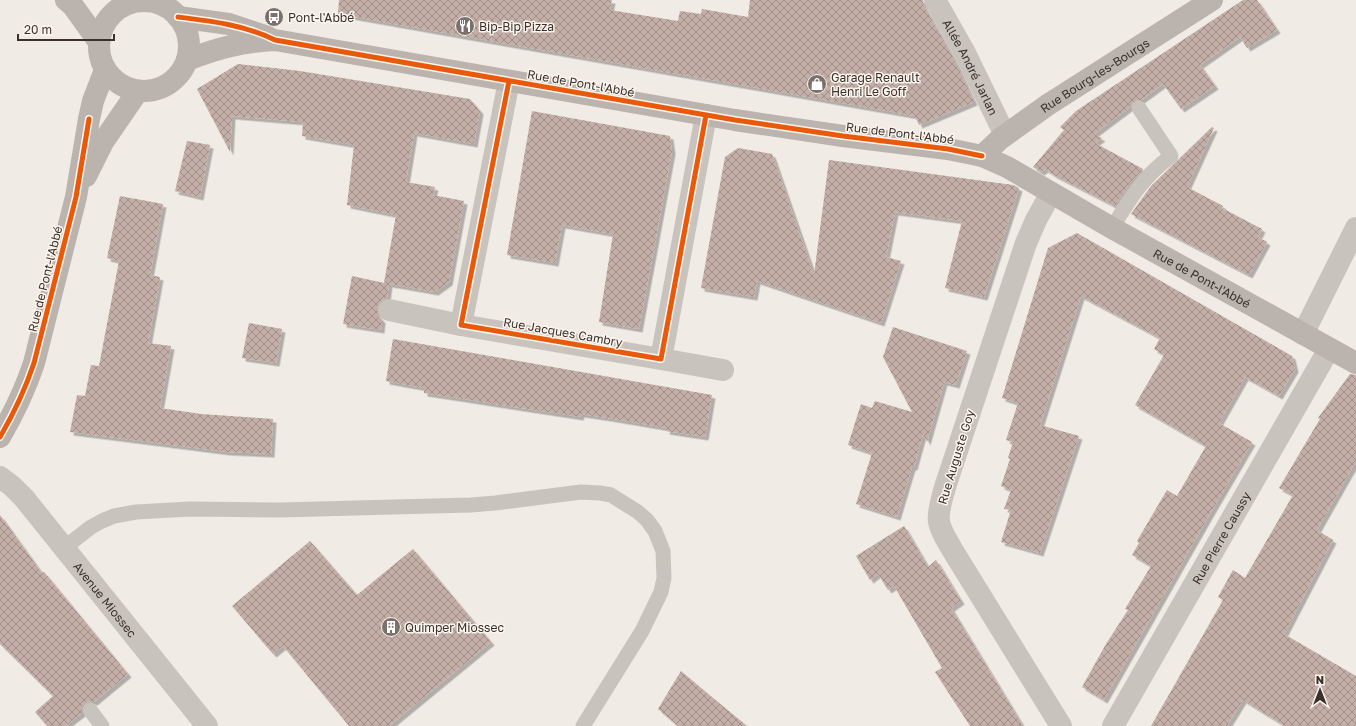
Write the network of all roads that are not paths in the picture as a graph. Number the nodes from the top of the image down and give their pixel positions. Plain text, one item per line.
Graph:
1 (66, 0) edge
2 (935, 0) edge
3 (1212, 0) edge
4 (113, 3) edge
5 (178, 17) junction
6 (275, 40) junction
7 (99, 42) junction
8 (187, 60) junction
9 (105, 70) junction
10 (509, 81) junction
11 (138, 91) junction
12 (1139, 108) dead end
13 (706, 115) junction
14 (1005, 135) junction
15 (982, 156) junction
16 (1051, 193) junction
17 (76, 197) junction
18 (1112, 228) junction
19 (1356, 228) edge
20 (389, 310) dead end
21 (460, 325) junction
22 (1302, 334) junction
23 (1329, 349) junction
24 (661, 359) junction
25 (1356, 363) edge
26 (723, 370) dead end
27 (0, 437) edge
28 (0, 477) edge
29 (64, 548) junction
30 (90, 710) dead end
31 (102, 726) edge
32 (207, 726) edge
33 (583, 726) edge
34 (1061, 726) edge
35 (1113, 726) edge

1 - 7 main road
2 - 14 street, Allée André Jarlan
3 - 14 main road, Rue Bourg-les-Bourgs
4 - 5 main road
4 - 7 main road
5 - 6 main road, Rue de Pont-l'Abbé
5 - 8 main road
6 - 8 main road, Rue de Pont-l'Abbé
6 - 10 main road, Rue de Pont-l'Abbé
7 - 9 main road
8 - 11 main road
9 - 11 main road
9 - 17 main road, Rue de Pont-l'Abbé
10 - 13 main road, Rue de Pont-l'Abbé
10 - 21 street
11 - 17 main road, Rue de Pont-l'Abbé
12 - 18 lane
13 - 15 main road, Rue de Pont-l'Abbé
13 - 24 street
14 - 15 main road, Rue Bourg-les-Bourgs
15 - 16 main road, Rue de Pont-l'Abbé
16 - 18 main road, Rue de Pont-l'Abbé
16 - 34 street, Rue Auguste Goy
17 - 27 main road, Rue de Pont-l'Abbé
18 - 22 main road, Rue de Pont-l'Abbé
19 - 22 street
20 - 21 street, Rue Jacques Cambry
21 - 24 street, Rue Jacques Cambry
22 - 23 main road, Rue de Pont-l'Abbé
23 - 25 main road, Rue de Pont-l'Abbé
23 - 35 street, Rue Pierre Caussy
24 - 26 street, Rue Jacques Cambry
28 - 29 street, Avenue Miossec
29 - 32 street, Avenue Miossec
29 - 33 lane
30 - 31 lane

